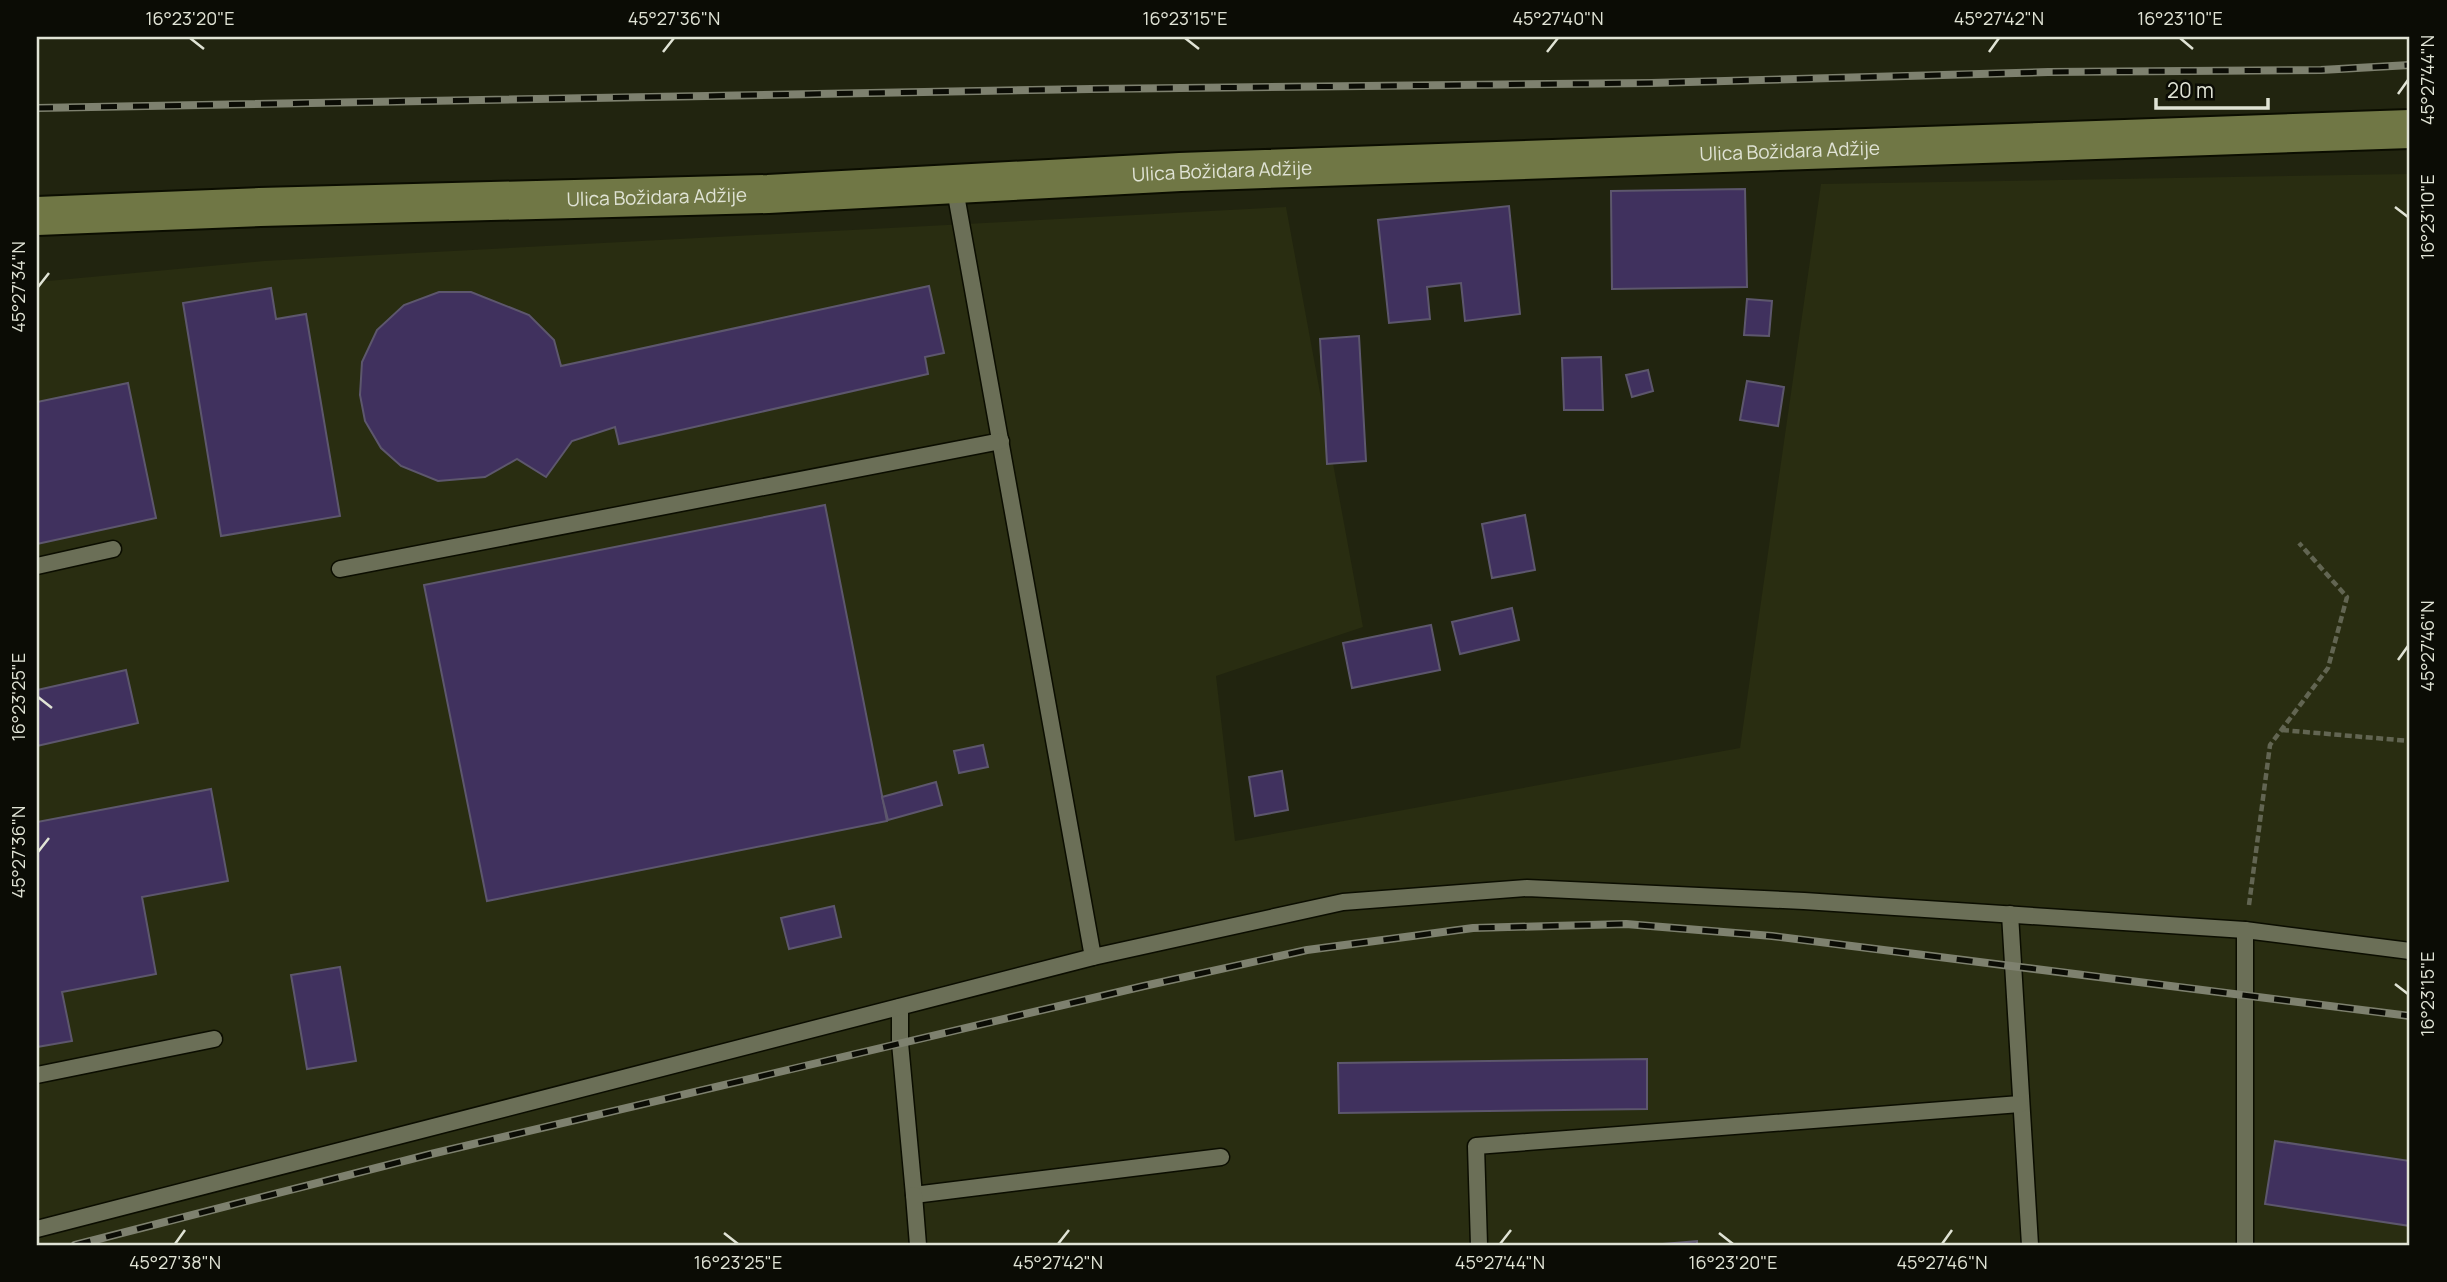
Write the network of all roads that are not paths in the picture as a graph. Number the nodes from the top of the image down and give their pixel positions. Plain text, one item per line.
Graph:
1 (2410, 129) edge
2 (954, 183) junction
3 (37, 216) edge
4 (1000, 441) junction
5 (113, 549) dead end
6 (37, 566) edge
7 (340, 569) dead end
8 (2010, 914) junction
9 (2245, 930) junction
10 (2410, 951) edge
11 (1093, 957) junction
12 (900, 1007) junction
13 (214, 1039) dead end
14 (37, 1075) edge
15 (2020, 1104) junction
16 (1221, 1157) dead end
17 (914, 1195) junction
18 (37, 1229) edge
19 (918, 1245) edge
20 (1479, 1245) edge
21 (2030, 1245) edge
22 (2245, 1245) edge

1 - 2 main road, Ulica Božidara Adžije
2 - 3 main road, Ulica Božidara Adžije
2 - 4 lane
4 - 7 lane
4 - 11 lane
5 - 6 lane
8 - 9 lane
8 - 11 lane
8 - 15 lane
9 - 10 lane
9 - 22 lane
11 - 12 lane
12 - 17 lane
12 - 18 lane
13 - 14 lane
15 - 20 lane
15 - 21 lane
16 - 17 lane
17 - 19 lane

